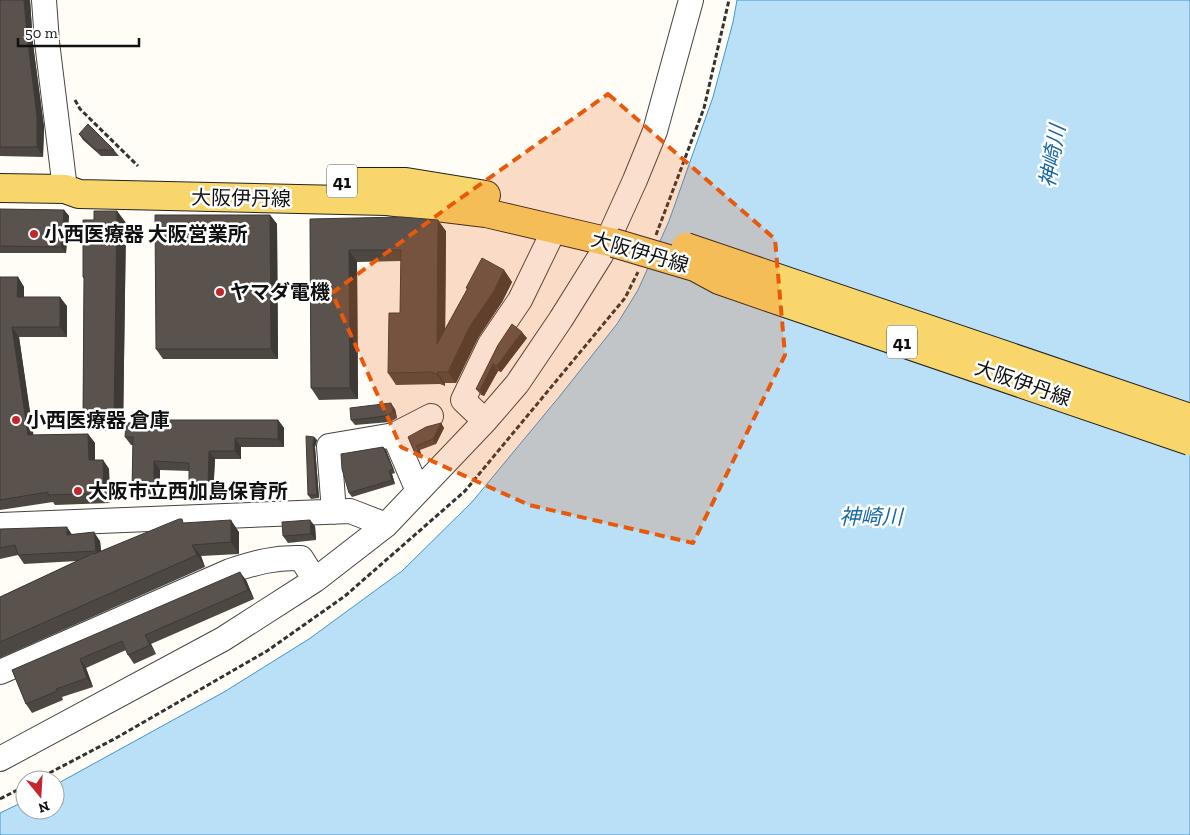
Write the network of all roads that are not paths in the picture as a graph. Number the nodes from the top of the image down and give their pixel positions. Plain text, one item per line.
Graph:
1 (44, 0) edge
2 (691, 0) edge
3 (0, 188) edge
4 (65, 189) junction
5 (555, 228) junction
6 (614, 234) junction
7 (1190, 418) edge
8 (485, 421) junction
9 (1190, 441) edge
10 (418, 491) junction
11 (334, 512) junction
12 (386, 524) junction
13 (0, 525) edge
14 (315, 580) junction
15 (0, 672) edge
16 (0, 759) edge

1 - 4 street
2 - 6 street
3 - 4 main road, 大阪伊丹線 / 41
4 - 5 main road, 大阪伊丹線 / 41
4 - 6 main road, 大阪伊丹線 / 41
5 - 6 main road, 大阪伊丹線 / 41
5 - 8 street
6 - 7 main road, 大阪伊丹線 / 41, bridge
6 - 8 street
6 - 9 main road, 大阪伊丹線 / 41, bridge
8 - 10 street
10 - 11 street
10 - 12 street
11 - 12 street
11 - 13 street
12 - 14 street
14 - 15 street
14 - 16 street

